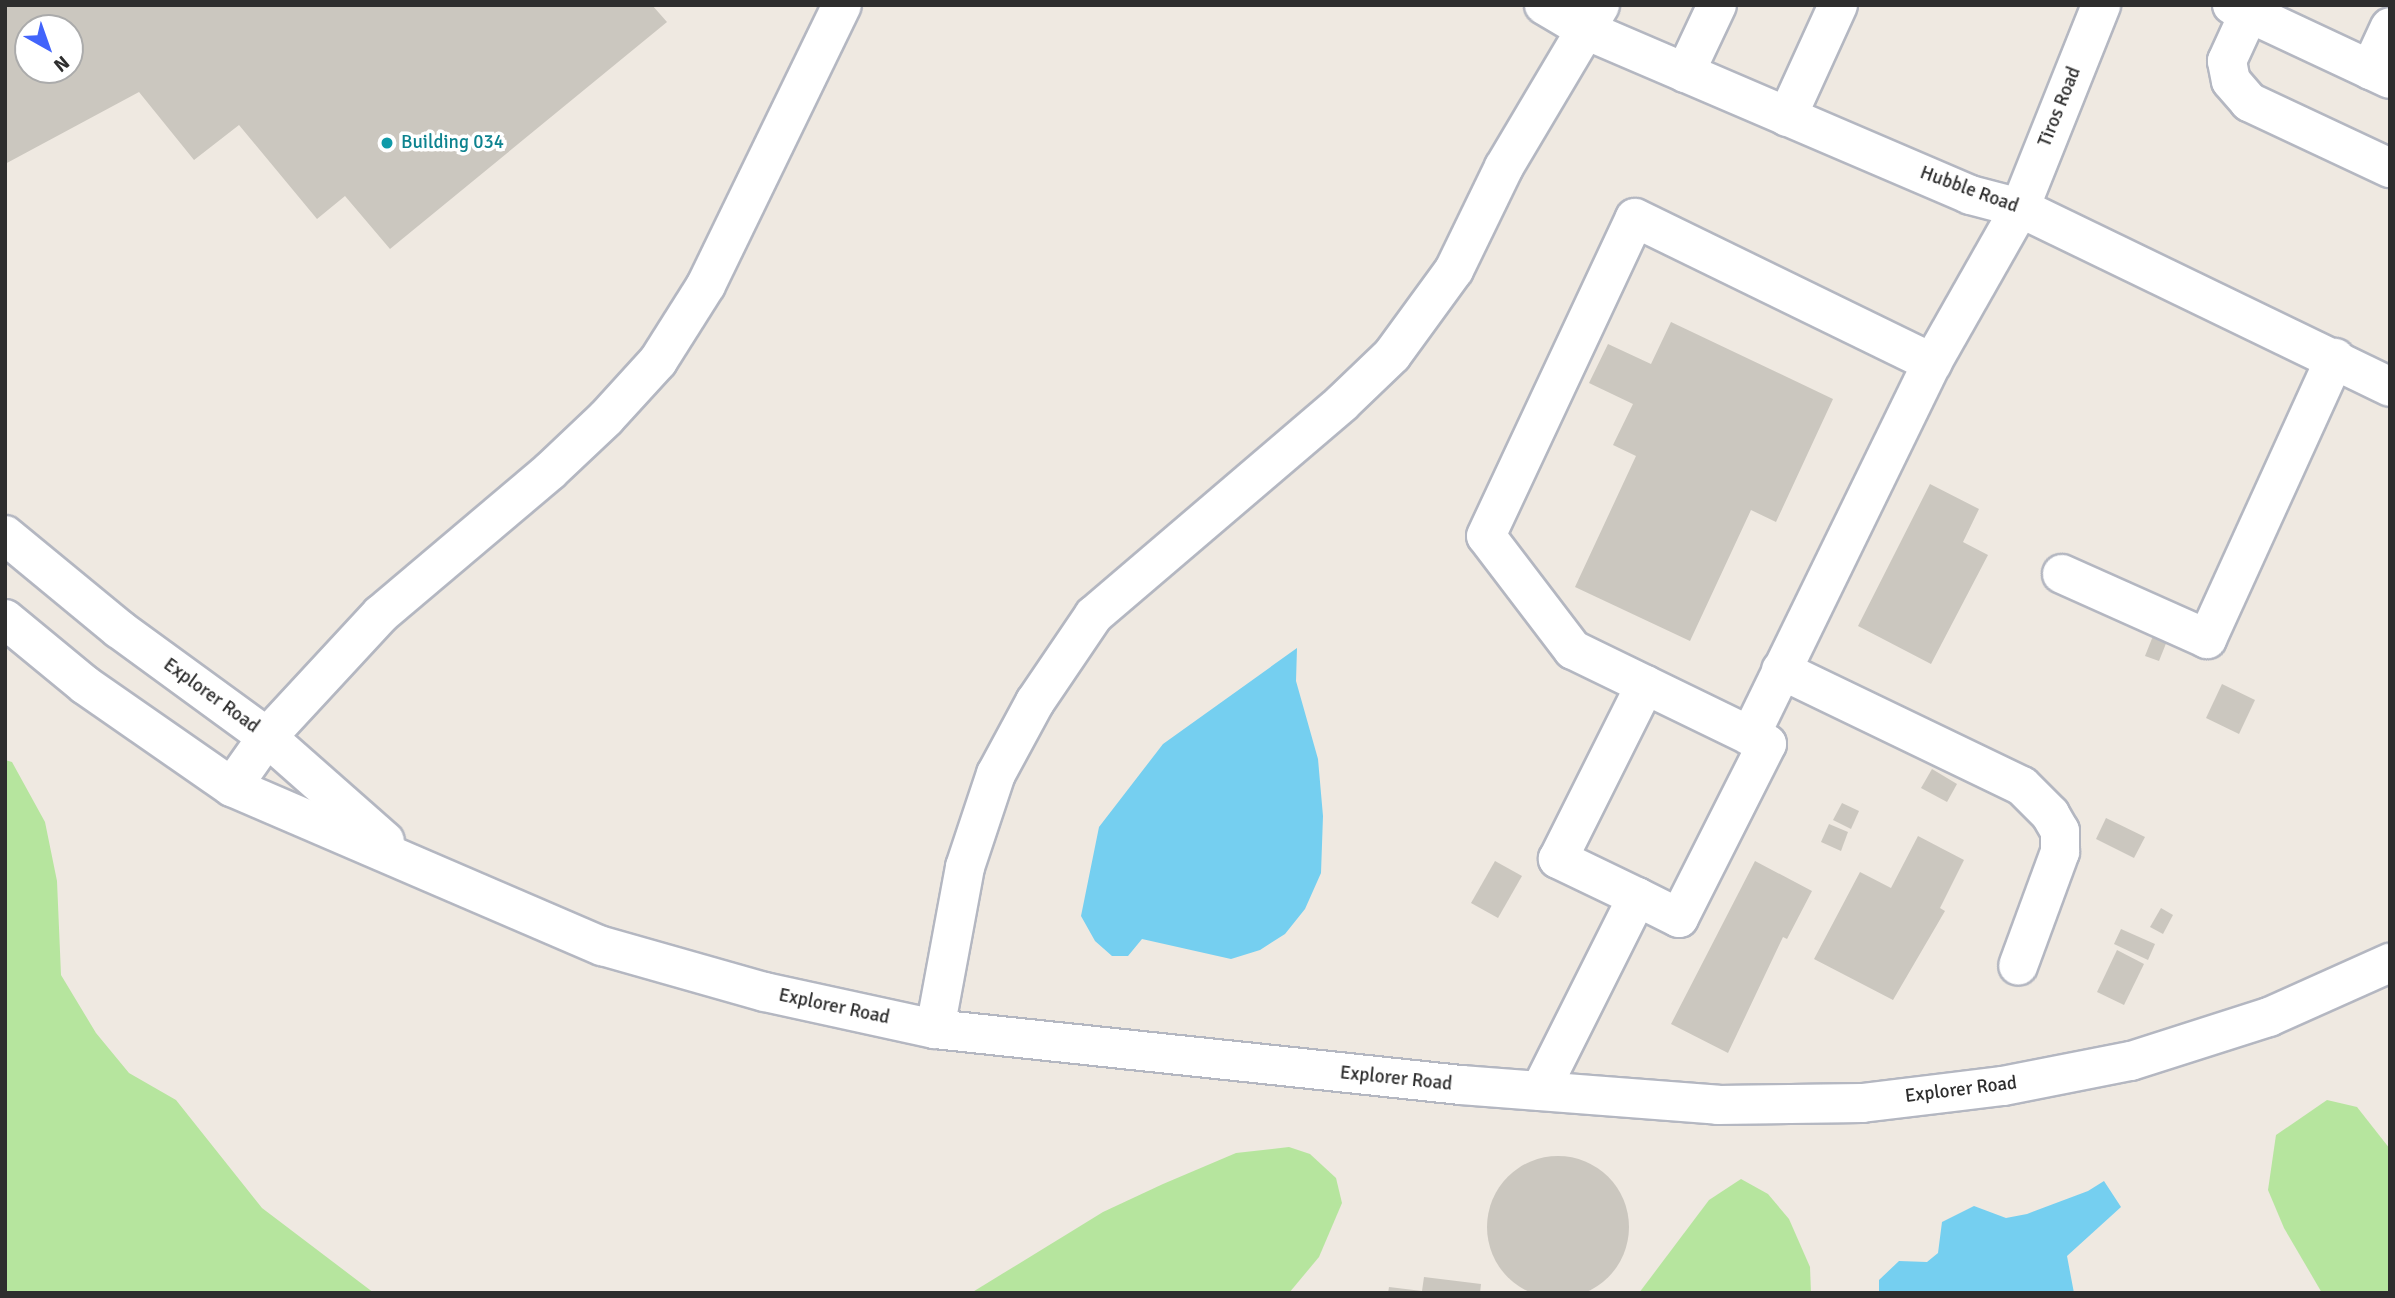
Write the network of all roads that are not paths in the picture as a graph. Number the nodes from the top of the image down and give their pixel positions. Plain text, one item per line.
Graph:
1 (842, 5) edge
2 (1544, 5) edge
3 (1717, 5) edge
4 (1838, 5) edge
5 (2101, 5) edge
6 (2240, 9) edge
7 (1594, 18) edge
8 (2390, 27) edge
9 (1685, 73) junction
10 (2380, 74) edge
11 (1787, 117) junction
12 (2390, 168) edge
13 (2020, 208) junction
14 (2335, 358) junction
15 (1932, 363) junction
16 (2390, 387) edge
17 (5, 535) edge
18 (2062, 574) dead end
19 (5, 619) edge
20 (1782, 670) junction
21 (1645, 685) junction
22 (1750, 736) junction
23 (267, 737) junction
24 (232, 787) junction
25 (410, 864) junction
26 (1637, 897) junction
27 (2390, 963) edge
28 (2018, 966) dead end
29 (935, 1029) junction
30 (1540, 1091) junction

1 - 23 street
2 - 7 street, Hubble Road
3 - 9 street
4 - 11 street
5 - 13 street, Tiros Road
6 - 10 street
6 - 12 street
7 - 9 street, Hubble Road
7 - 29 street
8 - 10 street
9 - 11 street, Hubble Road
11 - 13 street, Hubble Road
13 - 14 street, Hubble Road
13 - 15 street, Tiros Road
14 - 16 street, Hubble Road
14 - 18 street
15 - 20 street, Tiros Road
15 - 21 street
17 - 23 street, Explorer Road
19 - 24 street, Explorer Road
20 - 22 street, Tiros Road
20 - 28 street
21 - 22 street
21 - 26 street
22 - 26 street
23 - 24 street
23 - 25 street, Explorer Road
24 - 25 street, Explorer Road
25 - 29 street, Explorer Road
26 - 30 street
27 - 30 street, Explorer Road
29 - 30 street, Explorer Road

